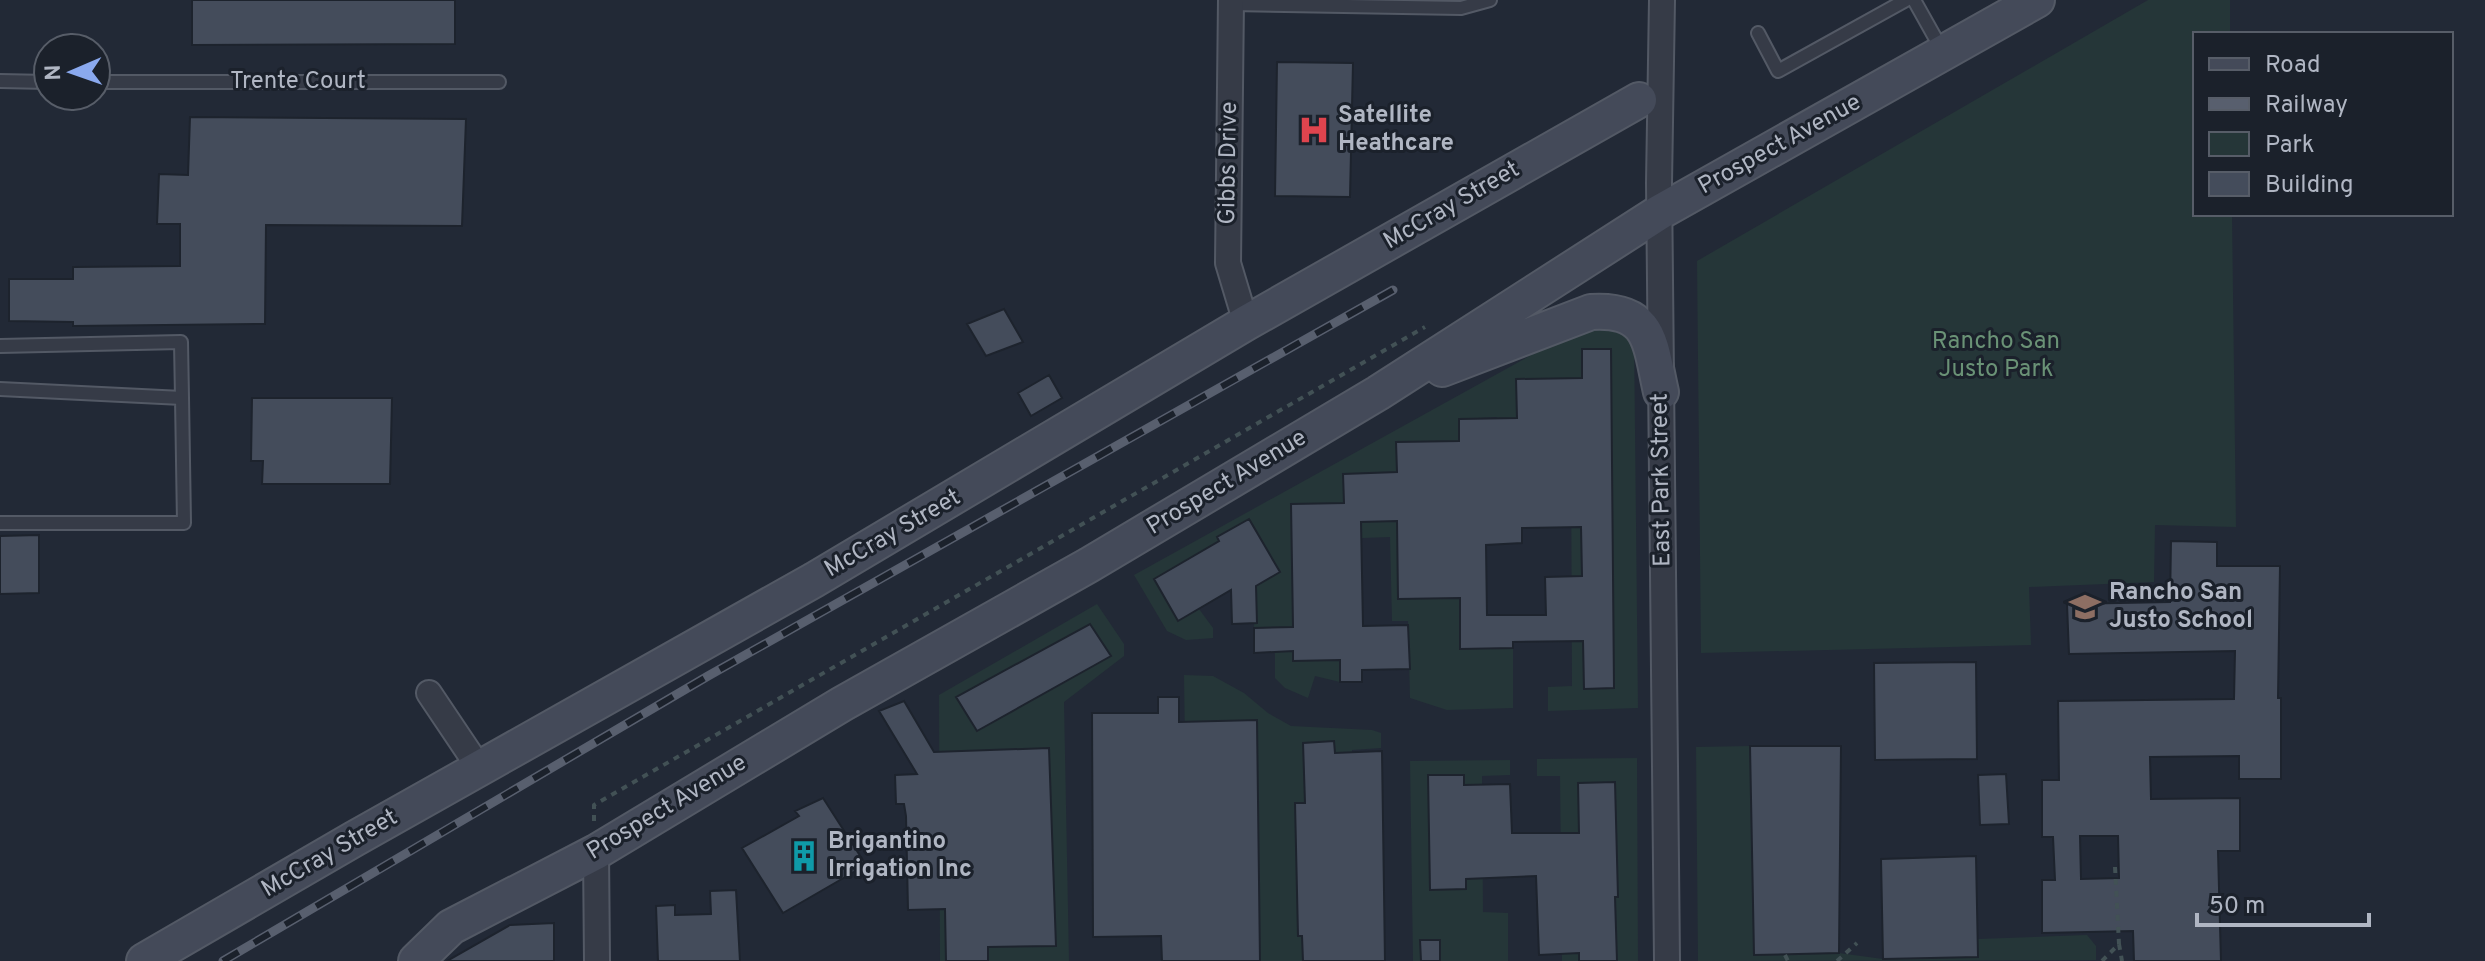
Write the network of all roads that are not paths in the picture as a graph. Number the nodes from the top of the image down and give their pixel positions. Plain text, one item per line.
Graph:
1 (1490, 0) edge
2 (1662, 0) edge
3 (1906, 0) edge
4 (1914, 0) edge
5 (2037, 0) edge
6 (1231, 2) edge
7 (1456, 4) edge
8 (1758, 33) dead end
9 (1944, 53) junction
10 (0, 81) edge
11 (32, 82) edge
12 (112, 82) edge
13 (499, 82) dead end
14 (1639, 100) dead end
15 (1660, 212) junction
16 (1246, 323) junction
17 (0, 346) edge
18 (0, 389) edge
19 (1661, 392) junction
20 (1378, 393) junction
21 (182, 398) junction
22 (0, 523) edge
23 (429, 693) dead end
24 (480, 769) junction
25 (596, 852) junction
26 (144, 961) edge
27 (416, 961) edge
28 (597, 961) edge
29 (1667, 961) edge

1 - 7 lane
2 - 15 street, East Park Street
3 - 8 lane
4 - 9 lane
5 - 9 street, Prospect Avenue
6 - 7 lane
6 - 16 street, Gibbs Drive
9 - 15 street, Prospect Avenue
10 - 11 lane
12 - 13 lane, Trente Court
14 - 16 street, McCray Street
15 - 19 street, East Park Street
15 - 20 street, Prospect Avenue
16 - 24 street, McCray Street
17 - 21 lane
18 - 21 lane
19 - 20 street
19 - 29 street, East Park Street
20 - 25 street, Prospect Avenue
21 - 22 lane
23 - 24 street
24 - 26 street, McCray Street
25 - 27 street, Prospect Avenue
25 - 28 street

